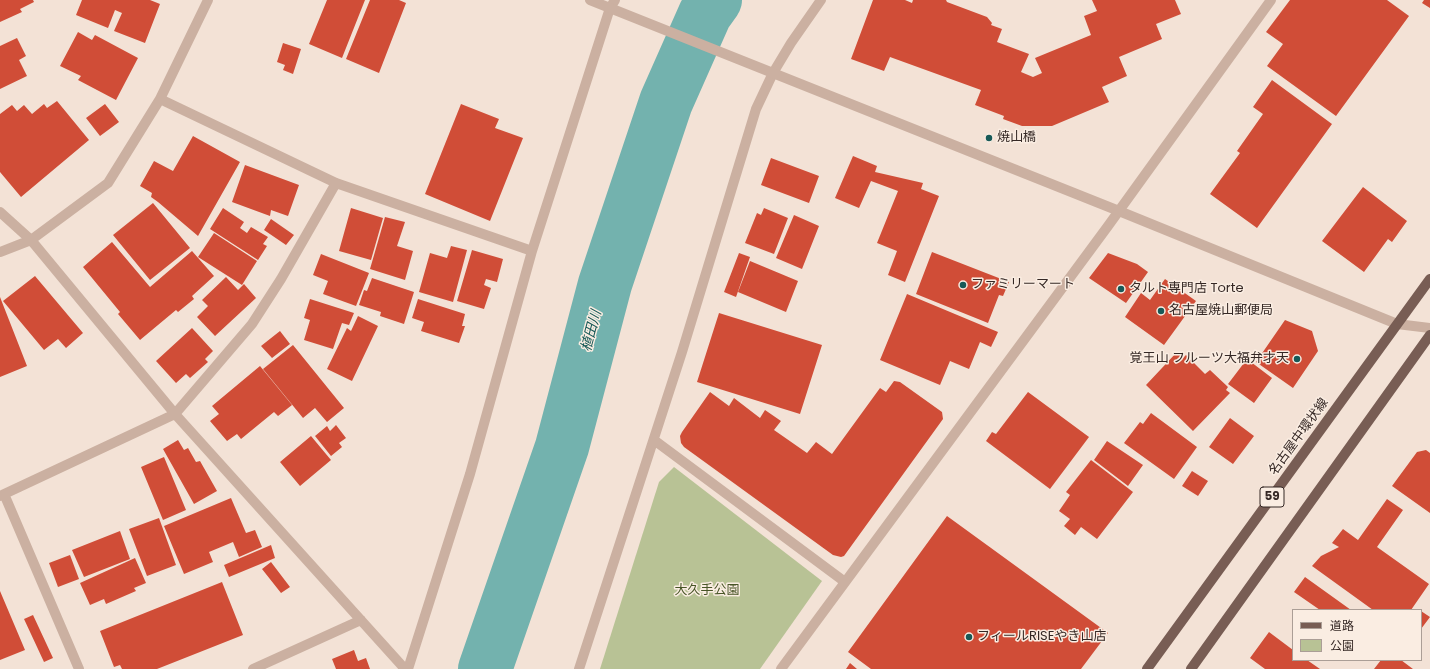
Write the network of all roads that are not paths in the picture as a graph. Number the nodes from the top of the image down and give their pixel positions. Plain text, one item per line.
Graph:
1 (208, 0) edge
2 (590, 0) edge
3 (821, 0) edge
4 (1271, 0) edge
5 (612, 4) edge
6 (772, 73) junction
7 (160, 99) junction
8 (336, 183) junction
9 (1119, 211) junction
10 (0, 212) edge
11 (31, 240) junction
12 (532, 251) junction
13 (0, 252) edge
14 (1430, 279) edge
15 (1397, 324) junction
16 (1430, 328) edge
17 (1430, 335) edge
18 (175, 414) junction
19 (654, 440) junction
20 (2, 495) edge
21 (845, 582) junction
22 (361, 620) junction
23 (79, 669) edge
24 (253, 669) edge
25 (406, 669) edge
26 (580, 669) edge
27 (781, 669) edge
28 (1147, 669) edge
29 (1191, 669) edge

1 - 7 street
2 - 5 street
3 - 6 street
4 - 9 street
5 - 6 street
5 - 12 street
6 - 9 street
6 - 19 street
7 - 8 street
7 - 11 street
8 - 12 street
8 - 18 street
9 - 15 street
9 - 21 street
10 - 11 street
11 - 13 street
11 - 18 street
12 - 25 street
14 - 15 main road, 名古屋中環状線 / 59
15 - 16 street
15 - 28 main road, 名古屋中環状線 / 59
17 - 29 main road, 59
18 - 20 street
18 - 22 street
19 - 21 street
19 - 26 street
20 - 23 street
21 - 27 street
22 - 24 street
22 - 25 street

